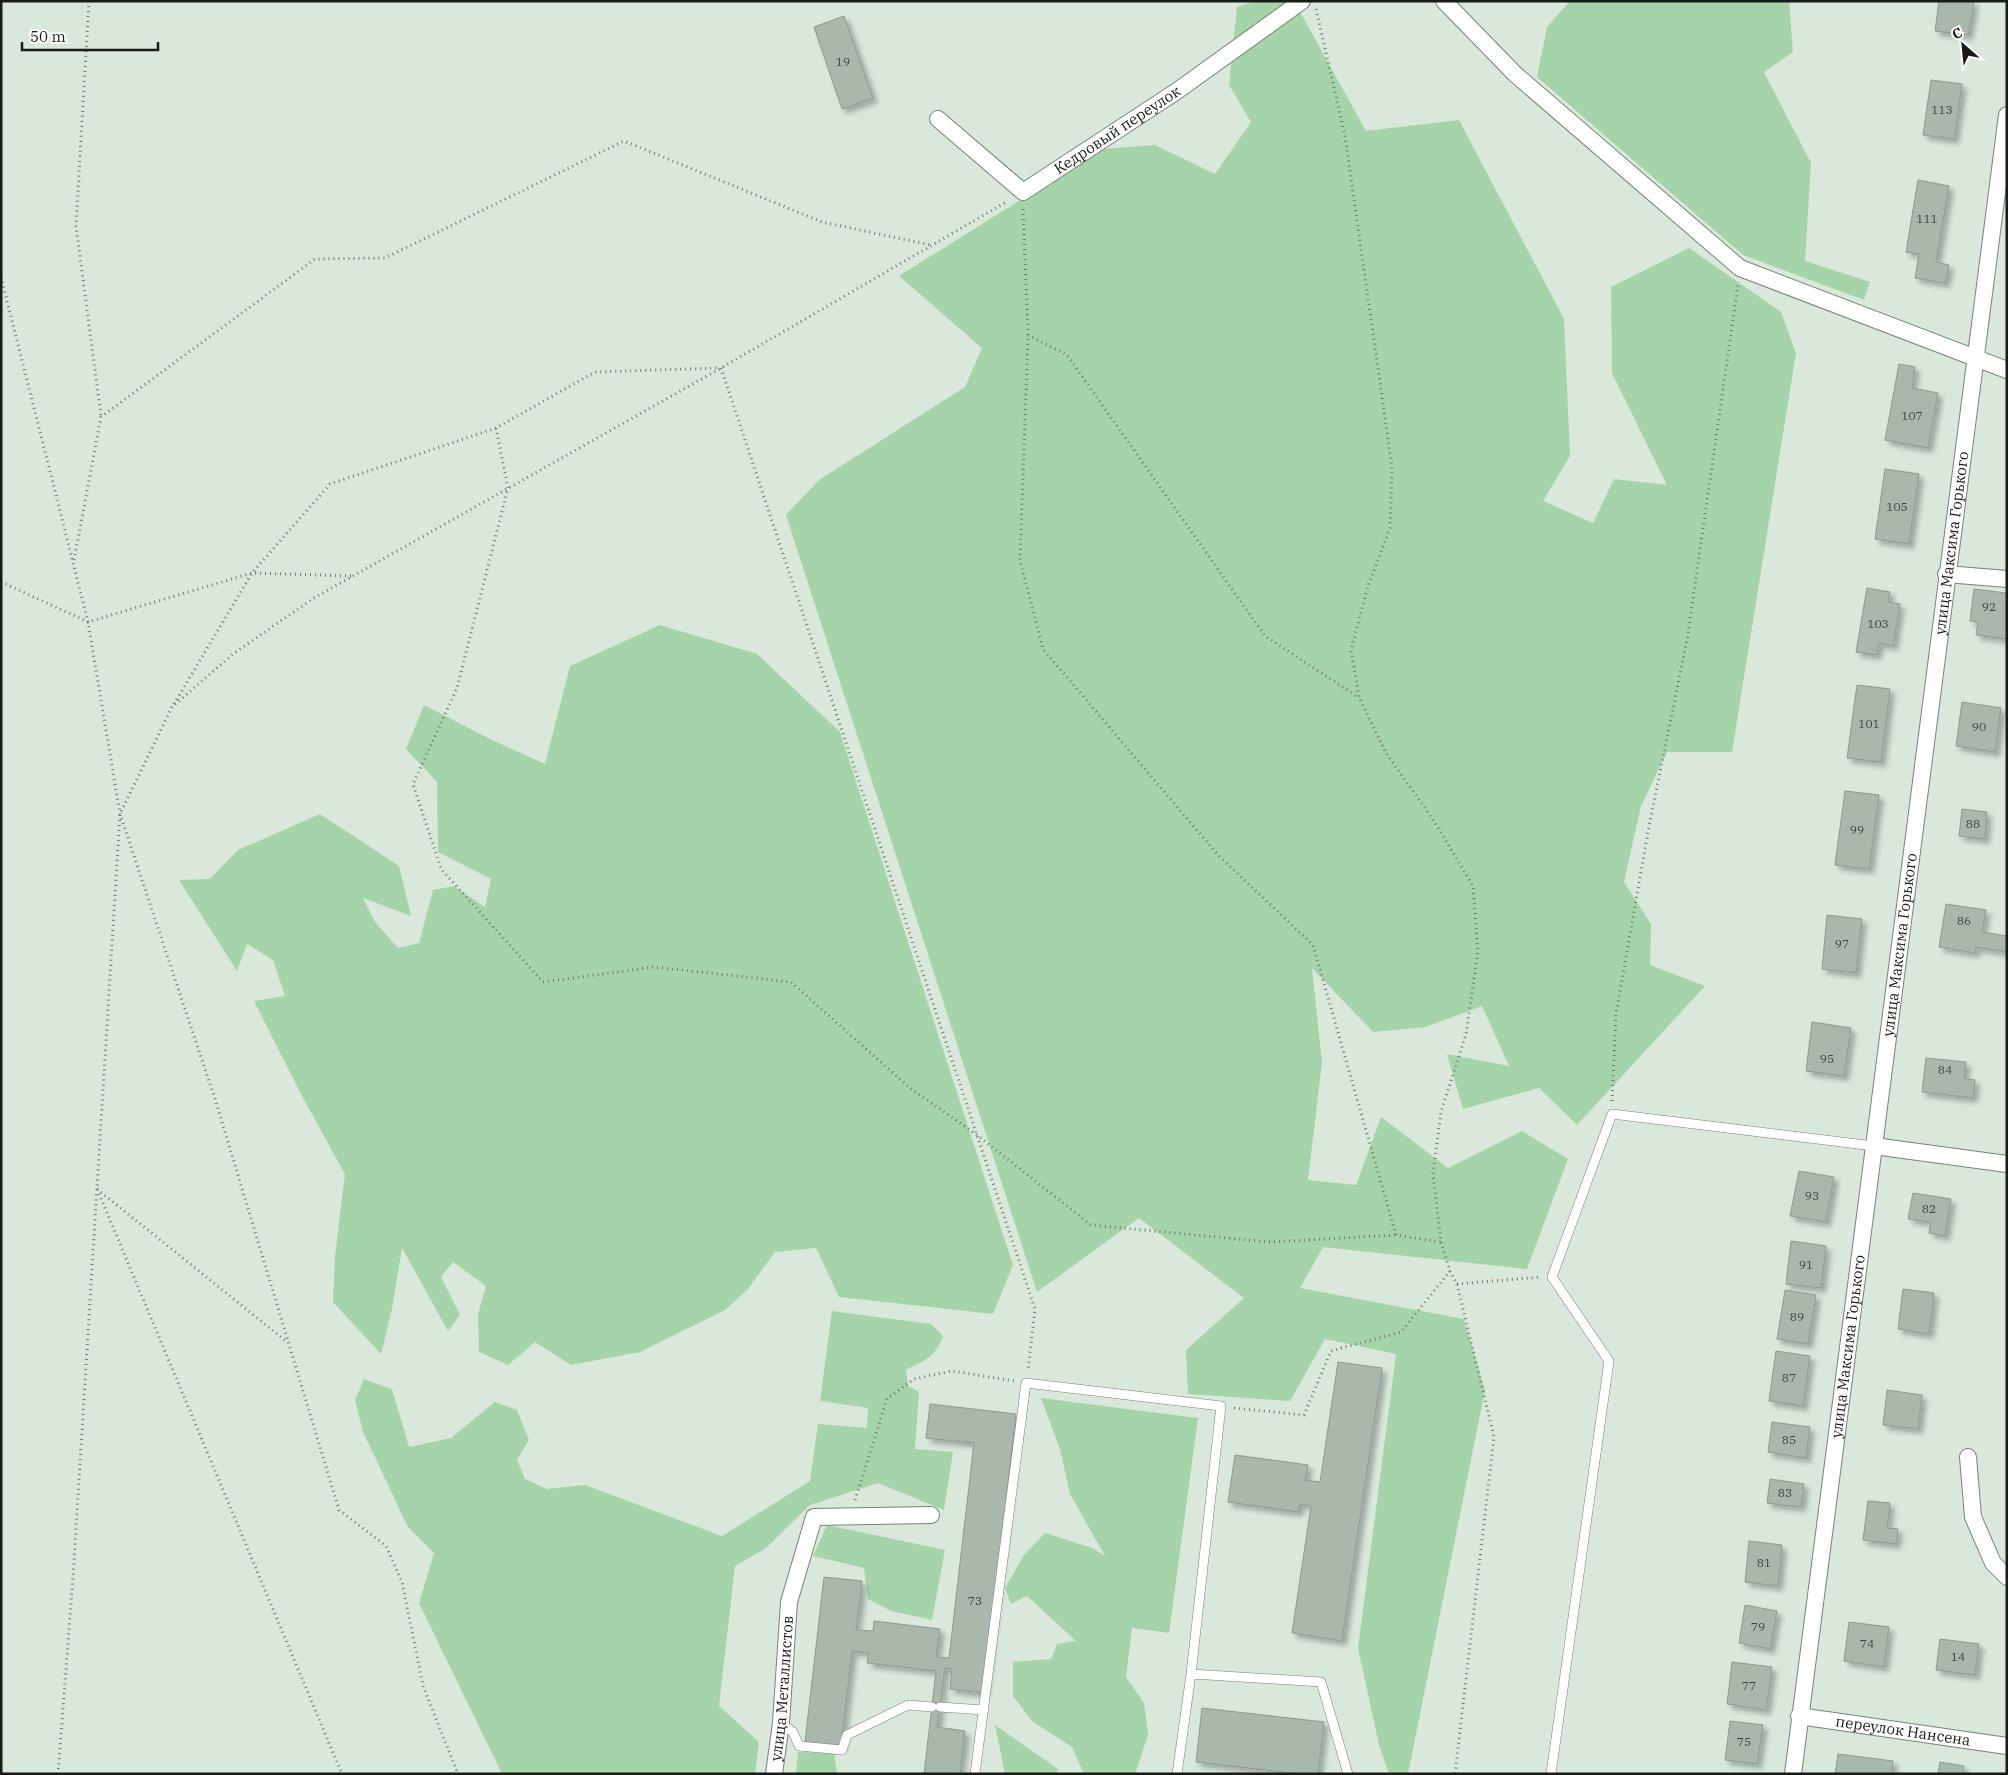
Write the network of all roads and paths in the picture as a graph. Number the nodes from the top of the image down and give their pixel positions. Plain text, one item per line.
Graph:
1 (89, 1) edge
2 (1302, 1) edge
3 (1314, 1) edge
4 (1444, 1) edge
5 (2007, 115) edge
6 (938, 118) dead end
7 (1023, 192) junction
8 (932, 246) junction
9 (1740, 268) junction
10 (1, 277) edge
11 (1028, 335) junction
12 (1975, 357) junction
13 (721, 368) junction
14 (2007, 370) edge
15 (101, 417) junction
16 (496, 428) junction
17 (508, 488) junction
18 (73, 563) junction
19 (252, 574) junction
20 (1946, 574) junction
21 (353, 576) junction
22 (2007, 580) edge
23 (1, 582) edge
24 (88, 622) junction
25 (1359, 697) junction
26 (172, 707) junction
27 (120, 814) junction
28 (1612, 1114) junction
29 (977, 1135) junction
30 (1874, 1146) junction
31 (2007, 1164) edge
32 (96, 1189) junction
33 (1396, 1235) junction
34 (1441, 1242) junction
35 (1450, 1271) junction
36 (1552, 1277) junction
37 (1457, 1284) junction
38 (289, 1343) junction
39 (1026, 1383) junction
40 (1221, 1406) junction
41 (1968, 1457) dead end
42 (932, 1515) dead end
43 (850, 1516) junction
44 (2007, 1577) edge
45 (1191, 1674) junction
46 (984, 1710) junction
47 (1799, 1716) junction
48 (781, 1724) junction
49 (2007, 1746) edge
50 (1456, 1773) edge
51 (58, 1774) edge
52 (342, 1774) edge
53 (458, 1774) edge
54 (774, 1774) edge
55 (975, 1774) edge
56 (1177, 1774) edge
57 (1348, 1774) edge
58 (1552, 1774) edge
59 (1793, 1774) edge

1 - 15 path
2 - 7 street, Кедровый переулок
3 - 25 path
4 - 9 street
5 - 12 street, улица Максима Горького
6 - 7 street
7 - 8 path
7 - 11 path
8 - 13 path
8 - 15 path
9 - 12 street
9 - 28 path
10 - 18 path
11 - 25 path
11 - 33 path
12 - 14 street
12 - 20 street, улица Максима Горького
13 - 16 path
13 - 17 path
13 - 29 path
15 - 18 path
16 - 17 path
16 - 19 path
17 - 21 path
17 - 29 path
18 - 24 path
19 - 21 path
19 - 24 path
19 - 26 path
20 - 22 street
20 - 30 street, улица Максима Горького
21 - 26 path
23 - 24 path
24 - 27 path
25 - 34 path
26 - 27 path
27 - 32 path
27 - 38 path
28 - 30 lane
28 - 36 lane
29 - 33 path
29 - 39 path
30 - 31 street
30 - 47 street, улица Максима Горького
32 - 38 path
32 - 51 path
32 - 52 path
33 - 34 path
34 - 35 path
35 - 37 path
35 - 40 path
36 - 37 path
36 - 58 lane
37 - 50 path
38 - 53 path
39 - 40 lane
39 - 43 path
39 - 46 lane
40 - 45 lane
41 - 44 street
42 - 43 street
43 - 48 street, улица Металлистов
45 - 56 lane
45 - 57 lane
46 - 48 lane
46 - 55 lane
47 - 49 street, переулок Нансена
47 - 59 street, улица Максима Горького
48 - 54 street, улица Металлистов

